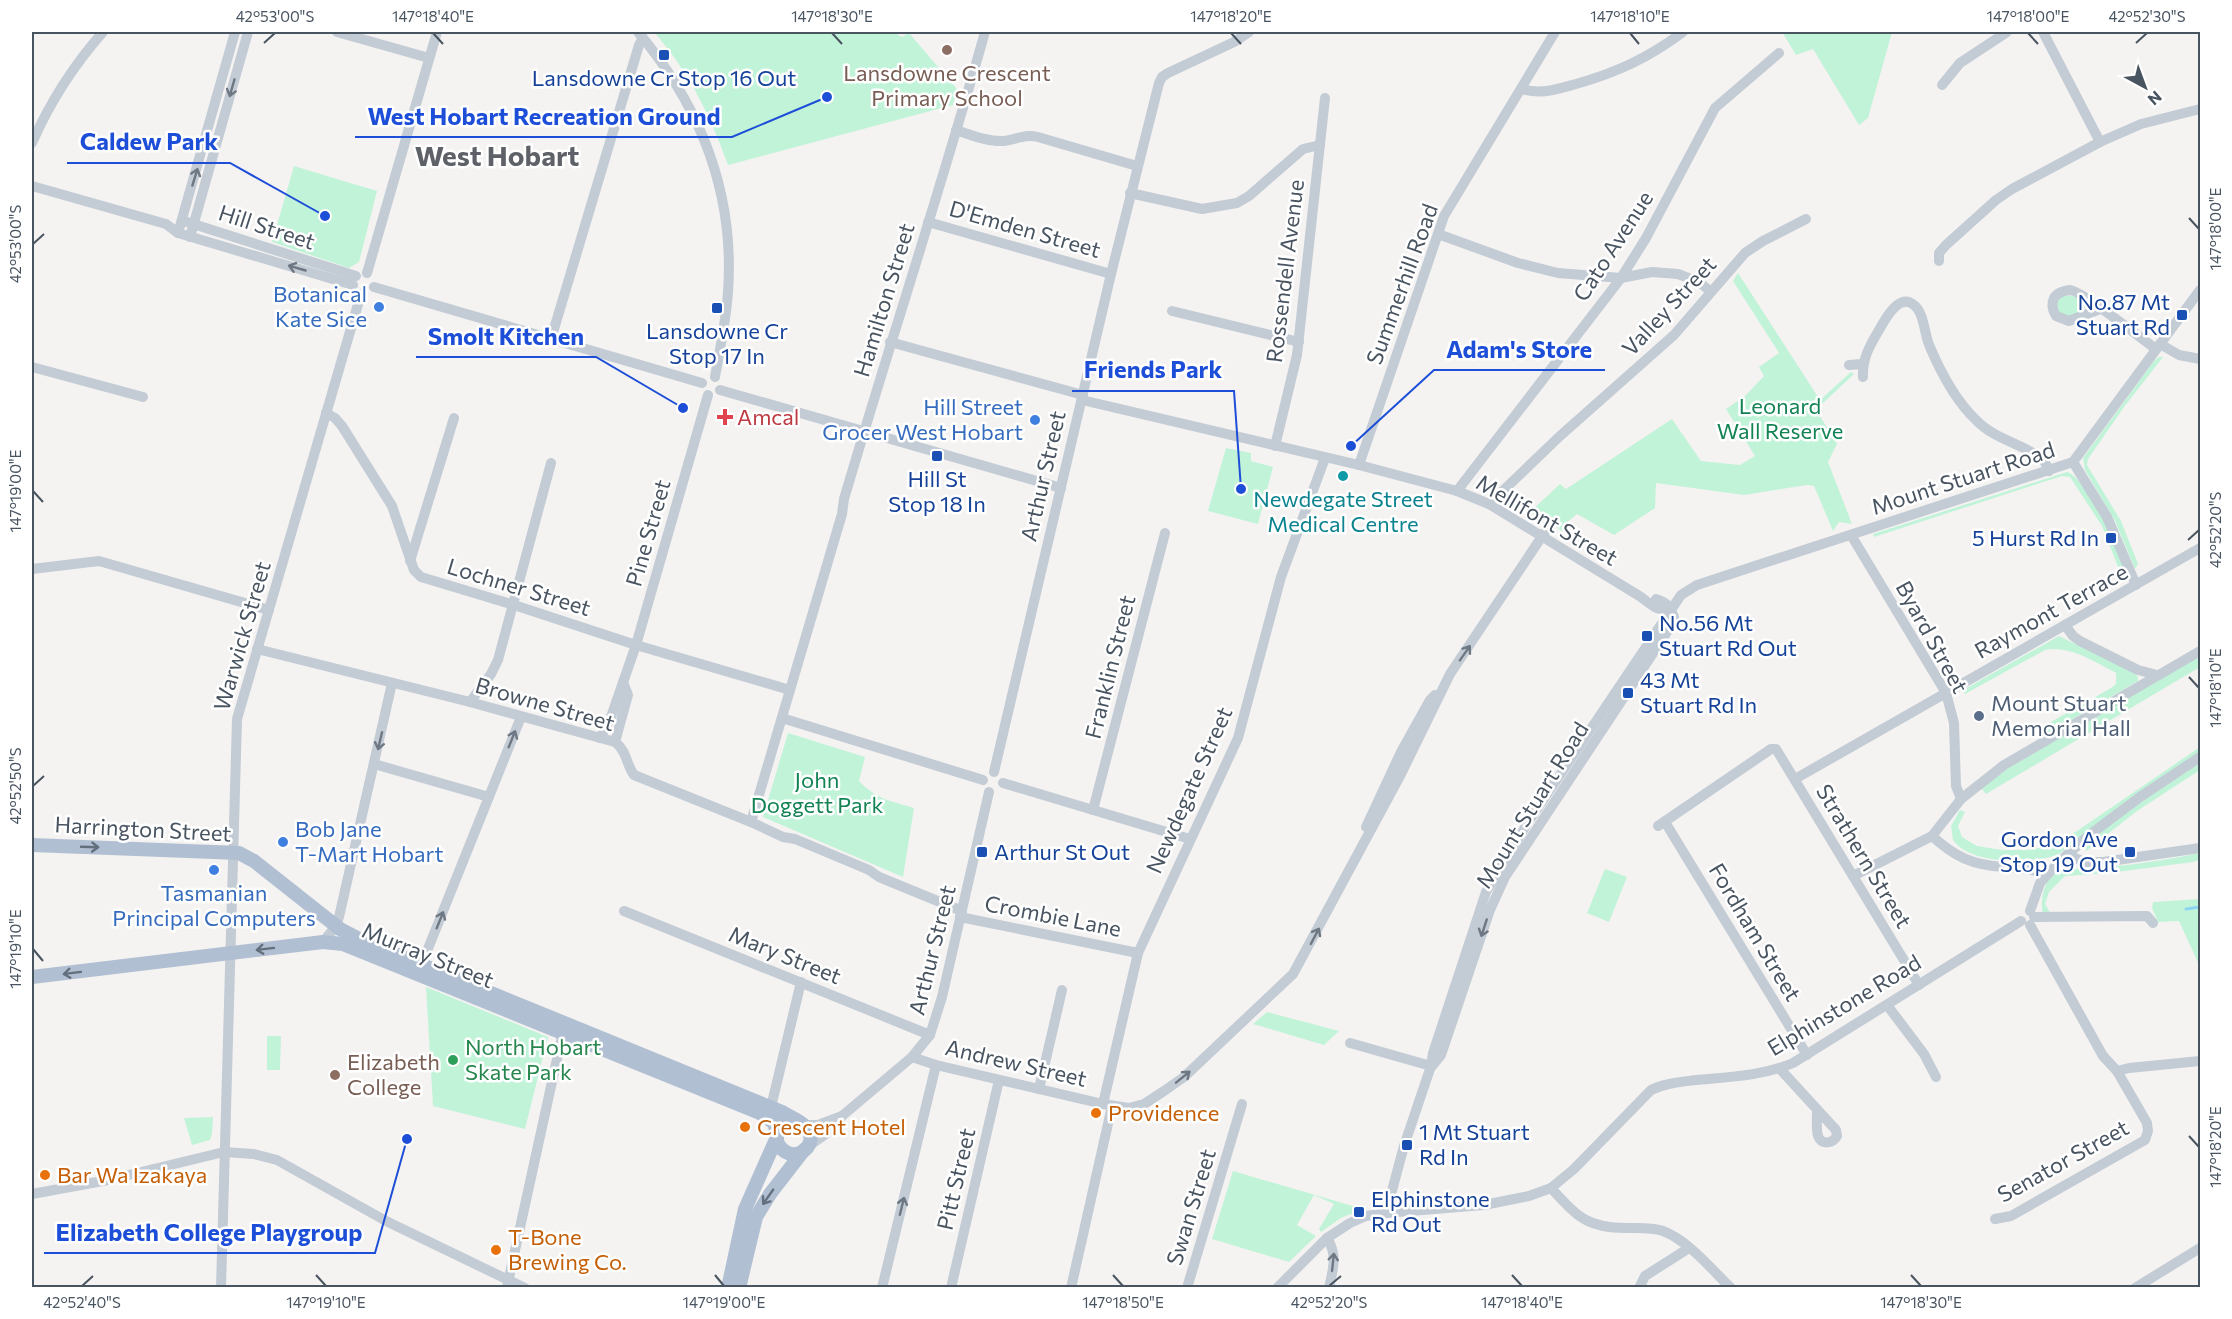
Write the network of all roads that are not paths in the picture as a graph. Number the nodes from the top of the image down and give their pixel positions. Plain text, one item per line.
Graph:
1 (103, 32) edge
2 (235, 32) edge
3 (248, 32) edge
4 (337, 32) edge
5 (437, 32) edge
6 (984, 32) edge
7 (1249, 32) edge
8 (1556, 32) edge
9 (1683, 32) edge
10 (2007, 32) edge
11 (2043, 32) edge
12 (640, 35) edge
13 (1779, 53) dead end
14 (429, 58) junction
15 (1942, 85) dead end
16 (1522, 89) junction
17 (1325, 98) dead end
18 (2200, 109) edge
19 (956, 130) junction
20 (2100, 142) junction
21 (32, 143) edge
22 (1320, 145) junction
23 (1137, 166) junction
24 (32, 186) edge
25 (1130, 193) junction
26 (1806, 219) dead end
27 (181, 221) junction
28 (928, 222) junction
29 (166, 224) junction
30 (194, 224) junction
31 (178, 233) junction
32 (1438, 234) junction
33 (190, 237) junction
34 (1939, 261) dead end
35 (368, 273) junction
36 (1111, 274) junction
37 (1621, 278) junction
38 (357, 285) junction
39 (374, 287) junction
40 (2200, 290) edge
41 (1710, 291) junction
42 (2100, 309) dead end
43 (1172, 311) dead end
44 (551, 339) junction
45 (890, 342) junction
46 (1299, 342) junction
47 (2158, 347) junction
48 (2200, 359) edge
49 (1862, 364) junction
50 (1849, 365) dead end
51 (32, 366) edge
52 (715, 377) junction
53 (1863, 377) dead end
54 (702, 383) junction
55 (720, 390) junction
56 (708, 395) junction
57 (142, 397) dead end
58 (1082, 397) junction
59 (326, 413) junction
60 (454, 418) dead end
61 (865, 430) junction
62 (1275, 446) junction
63 (1325, 458) junction
64 (2073, 462) junction
65 (551, 463) dead end
66 (1359, 465) junction
67 (2049, 471) junction
68 (1061, 488) junction
69 (1457, 491) junction
70 (1489, 504) junction
71 (1551, 523) dead end
72 (1165, 533) dead end
73 (1851, 535) junction
74 (1541, 537) junction
75 (2200, 548) edge
76 (410, 561) junction
77 (32, 569) edge
78 (2136, 585) junction
79 (1688, 590) junction
80 (1641, 597) junction
81 (1656, 598) junction
82 (514, 605) junction
83 (269, 610) junction
84 (1671, 610) junction
85 (2066, 625) junction
86 (636, 645) junction
87 (257, 649) junction
88 (2200, 651) edge
89 (2157, 675) junction
90 (623, 682) junction
91 (392, 683) junction
92 (790, 690) junction
93 (1946, 693) junction
94 (470, 702) junction
95 (521, 717) junction
96 (782, 718) junction
97 (600, 738) junction
98 (615, 742) junction
99 (2200, 758) edge
100 (374, 764) junction
101 (994, 772) junction
102 (1795, 779) junction
103 (983, 780) junction
104 (1003, 783) junction
105 (990, 792) junction
106 (489, 797) junction
107 (1961, 800) junction
108 (1093, 810) junction
109 (751, 822) junction
110 (1664, 826) joint
111 (1932, 836) junction
112 (1190, 839) junction
113 (32, 845) edge
114 (2200, 848) edge
115 (234, 852) junction
116 (2067, 855) junction
117 (1853, 876) junction
118 (2045, 876) junction
119 (624, 911) dead end
120 (961, 914) junction
121 (2028, 919) junction
122 (2153, 923) dead end
123 (336, 926) junction
124 (323, 942) junction
125 (231, 953) junction
126 (1138, 953) junction
127 (420, 970) junction
128 (32, 977) edge
129 (801, 982) junction
130 (1918, 985) junction
131 (1062, 990) dead end
132 (1887, 1005) junction
133 (564, 1028) junction
134 (930, 1035) junction
135 (1350, 1043) dead end
136 (1807, 1055) junction
137 (912, 1057) junction
138 (2200, 1061) edge
139 (936, 1065) junction
140 (1431, 1066) junction
141 (1780, 1069) junction
142 (2117, 1071) junction
143 (1936, 1077) dead end
144 (999, 1080) junction
145 (1039, 1089) junction
146 (1242, 1104) dead end
147 (1108, 1105) junction
148 (771, 1107) junction
149 (1817, 1110) dead end
150 (842, 1116) junction
151 (802, 1124) junction
152 (777, 1136) junction
153 (805, 1150) junction
154 (224, 1152) junction
155 (1551, 1188) junction
156 (32, 1194) edge
157 (1386, 1212) junction
158 (1995, 1219) dead end
159 (1327, 1238) junction
160 (1689, 1248) junction
161 (2200, 1248) edge
162 (508, 1284) edge
163 (221, 1287) edge
164 (525, 1287) edge
165 (728, 1287) edge
166 (739, 1287) edge
167 (882, 1287) edge
168 (951, 1287) edge
169 (1071, 1287) edge
170 (1187, 1287) edge
171 (1277, 1287) edge
172 (1329, 1287) edge
173 (1639, 1287) edge
174 (1731, 1287) edge
175 (2135, 1287) edge

1 - 21 street
27 -> 2 street
3 -> 30 street
4 - 14 street
5 - 14 street
6 - 19 street, Hamilton Street
7 - 23 street, Arthur Street
8 - 16 street, Summerhill Road
9 - 16 street
10 - 15 street
11 - 20 street
12 - 44 street
12 - 52 street
13 - 37 street, Cato Avenue
14 - 35 street
16 - 32 street, Summerhill Road
17 - 22 street, Rossendell Avenue
18 - 20 street
19 - 23 street
19 - 28 street, Hamilton Street
20 - 34 street
22 - 25 street
22 - 46 street, Rossendell Avenue
23 - 25 street, Arthur Street
24 - 29 street, Hill Street
25 - 36 street, Arthur Street
26 - 41 street, Valley Street
27 - 29 street, Hill Street
27 - 30 street, Hill Street
27 - 31 street
28 - 36 street, D'Emden Street
28 - 45 street, Hamilton Street
29 - 31 street, Hill Street
30 - 33 street
30 - 38 street, Hill Street
31 - 33 street, Hill Street
32 - 37 street
32 - 66 street, Summerhill Road
38 -> 33 street, Hill Street
35 - 38 street
35 - 39 street
36 - 58 street, Arthur Street
37 - 41 street
37 - 69 street, Cato Avenue
38 - 39 street
38 - 59 street, Warwick Street
39 - 44 street
40 - 47 street, Mount Stuart Road
41 - 70 street, Valley Street
42 - 47 street
43 - 46 street
44 - 54 street
45 - 58 street, Mellifont Street
45 - 61 street, Hamilton Street
46 - 62 street, Rossendell Avenue
47 - 48 street
47 - 64 street, Mount Stuart Road
49 - 50 street
49 - 53 street
49 - 67 street
51 - 57 street
52 - 54 street
52 - 55 street
54 - 56 street
55 - 56 street
55 - 61 street
56 - 86 street, Pine Street
58 - 62 street, Mellifont Street
58 - 68 street, Arthur Street
59 - 76 street, Lochner Street
59 - 83 street, Warwick Street
60 - 76 street
61 - 68 street
61 - 92 street, Hamilton Street
62 - 63 street, Mellifont Street
63 - 66 street, Mellifont Street
63 - 112 street, Newdegate Street
64 - 67 street, Mount Stuart Road
64 - 78 street
65 - 82 street
66 - 69 street, Mellifont Street
67 - 73 street, Mount Stuart Road
68 - 101 street, Arthur Street
69 - 70 street, Mellifont Street
70 - 74 street, Mellifont Street
71 - 74 street, Andrew Street
72 - 108 street, Franklin Street
73 - 79 street, Mount Stuart Road
73 - 93 street, Byard Street
74 - 80 street, Mellifont Street
147 -> 74 street, Andrew Street
75 - 78 street, Raymont Terrace
76 - 82 street, Lochner Street
77 - 83 street
78 - 85 street, Raymont Terrace
79 - 81 street, Mellifont Street
79 - 84 street, Mount Stuart Road
80 - 81 street, Mellifont Street
80 - 84 street, Mellifont Street
81 - 84 street
82 - 86 street, Lochner Street
82 - 94 street
83 - 87 street, Warwick Street
84 - 140 street, Mount Stuart Road
85 - 89 street
85 - 93 street, Raymont Terrace
86 - 90 street, Pine Street
86 - 92 street, Lochner Street
87 - 91 street, Browne Street
87 - 115 street, Warwick Street
88 - 89 street
89 - 107 street
90 - 97 street, Pine Street
90 - 98 street, Pine Street
91 - 94 street, Browne Street
91 -> 100 street
92 - 96 street, Hamilton Street
93 - 102 street, Raymont Terrace
93 - 107 street, Byard Street
94 - 95 street, Browne Street
95 - 97 street, Browne Street
106 -> 95 street
96 - 103 street
96 - 109 street, Hamilton Street
97 - 98 street, Browne Street
98 - 109 street, Browne Street
99 - 116 street
100 - 106 street
100 - 123 street
101 - 103 street
101 - 104 street
102 - 110 street, Strathern Street
102 - 117 street, Strathern Street
103 - 105 street
104 - 105 street
104 - 108 street
105 - 120 street, Arthur Street
127 -> 106 street
107 - 111 street
108 - 112 street
109 - 120 street, Browne Street
110 - 136 street, Fordham Street
111 - 117 street
111 - 118 street
112 - 126 street, Newdegate Street
113 -> 115 main road, Harrington Street
114 - 116 street
115 - 123 main road, Harrington Street
115 - 125 street, Warwick Street
116 - 118 street
117 - 130 street, Strathern Street
118 - 121 street
119 - 129 street, Mary Street
120 - 126 street, Crombie Lane
120 - 134 street, Arthur Street
121 - 122 street
121 - 130 street, Elphinstone Road
121 - 142 street
123 - 124 street
123 - 127 main road, Murray Street
124 -> 125 main road, Murray Street
124 - 127 main road, Murray Street
125 -> 128 main road, Murray Street
125 - 154 street, Warwick Street
126 - 147 street, Newdegate Street
127 - 133 main road, Murray Street
129 - 134 street, Mary Street
129 - 148 street
130 - 132 street, Elphinstone Road
131 - 145 street
132 - 136 street, Elphinstone Road
132 - 143 street
133 - 148 main road, Murray Street
133 - 152 main road, Murray Street
133 - 162 street
134 - 137 street, Arthur Street
135 - 140 street
136 - 141 street, Elphinstone Road
137 - 139 street, Andrew Street
137 - 150 street, Arthur Street
138 - 142 street
139 - 144 street, Andrew Street
167 -> 139 street
140 - 157 street, Mount Stuart Road
141 - 149 street
141 - 155 street, Elphinstone Road
142 - 158 street, Senator Street
144 - 145 street, Andrew Street
144 - 168 street, Pitt Street
145 - 147 street, Andrew Street
146 - 170 street, Swan Street
147 - 169 street, Newdegate Street
148 - 151 main road, Murray Street
150 - 151 street, Arthur Street
150 - 153 street, Arthur Street
151 - 152 main road
151 - 153 main road
152 - 153 main road
152 - 165 main road
153 -> 166 main road
154 - 156 street
154 - 162 street
154 - 163 street, Warwick Street
155 - 157 street, Elphinstone Road
155 - 160 street
157 - 159 street, Elphinstone Road
159 - 171 street, Elphinstone Road
172 -> 159 street
160 - 173 street
160 - 174 street
161 - 175 street
162 - 164 street

